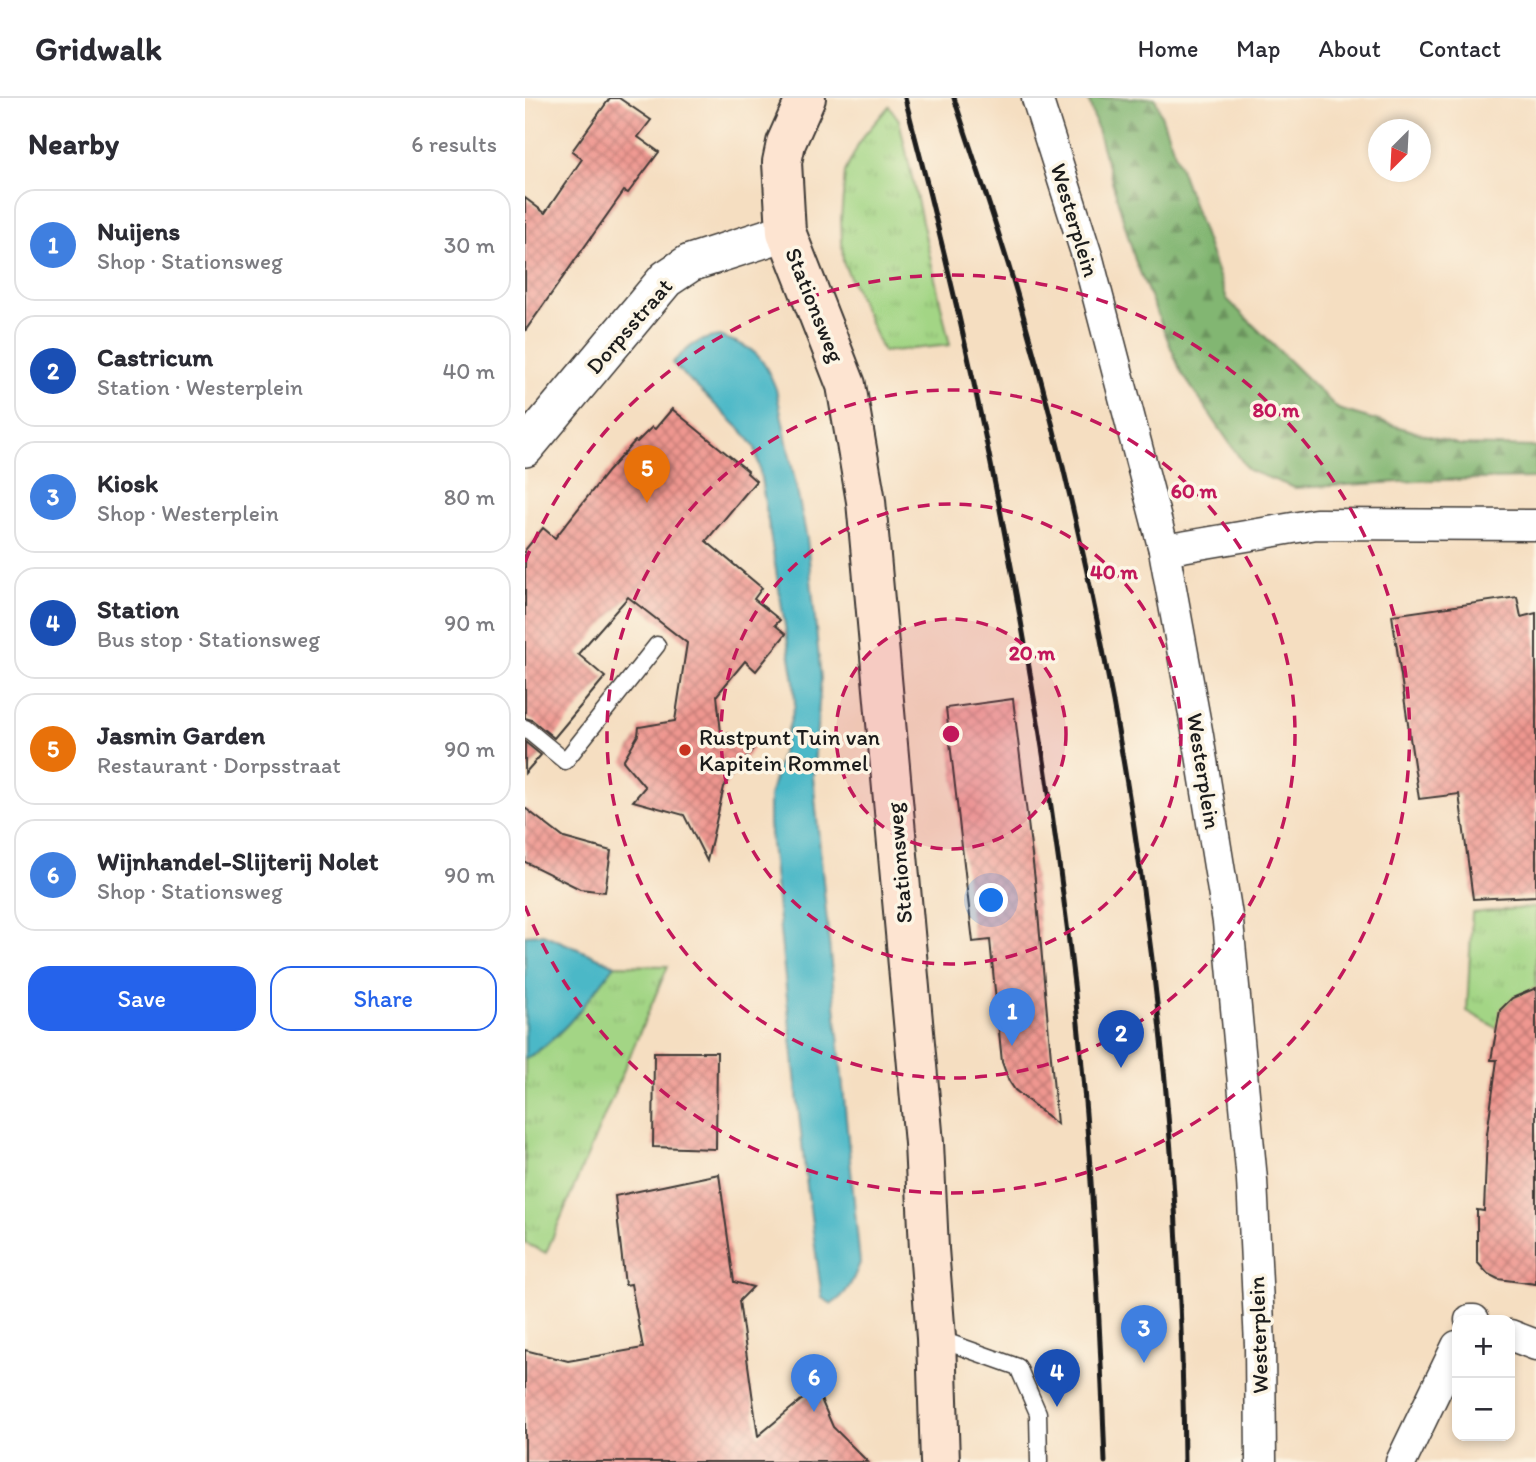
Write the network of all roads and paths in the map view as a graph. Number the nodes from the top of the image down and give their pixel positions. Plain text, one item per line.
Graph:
1 (806, 98) edge
2 (1037, 98) edge
3 (786, 232) junction
4 (525, 448) edge
5 (1536, 525) edge
6 (1164, 550) junction
7 (657, 645) dead end
8 (525, 727) edge
9 (1515, 1337) edge
10 (936, 1338) junction
11 (1536, 1345) edge
12 (1452, 1356) edge
13 (940, 1462) edge
14 (1039, 1462) edge
15 (1261, 1462) edge
16 (1401, 1462) edge

1 - 3 main road
2 - 6 street, Westerplein
3 - 4 street, Dorpsstraat
3 - 10 main road, Stationsweg
5 - 6 street
6 - 15 street, Westerplein
7 - 8 lane
9 - 11 street
10 - 13 main road, Stationsweg
10 - 14 lane
12 - 16 street

